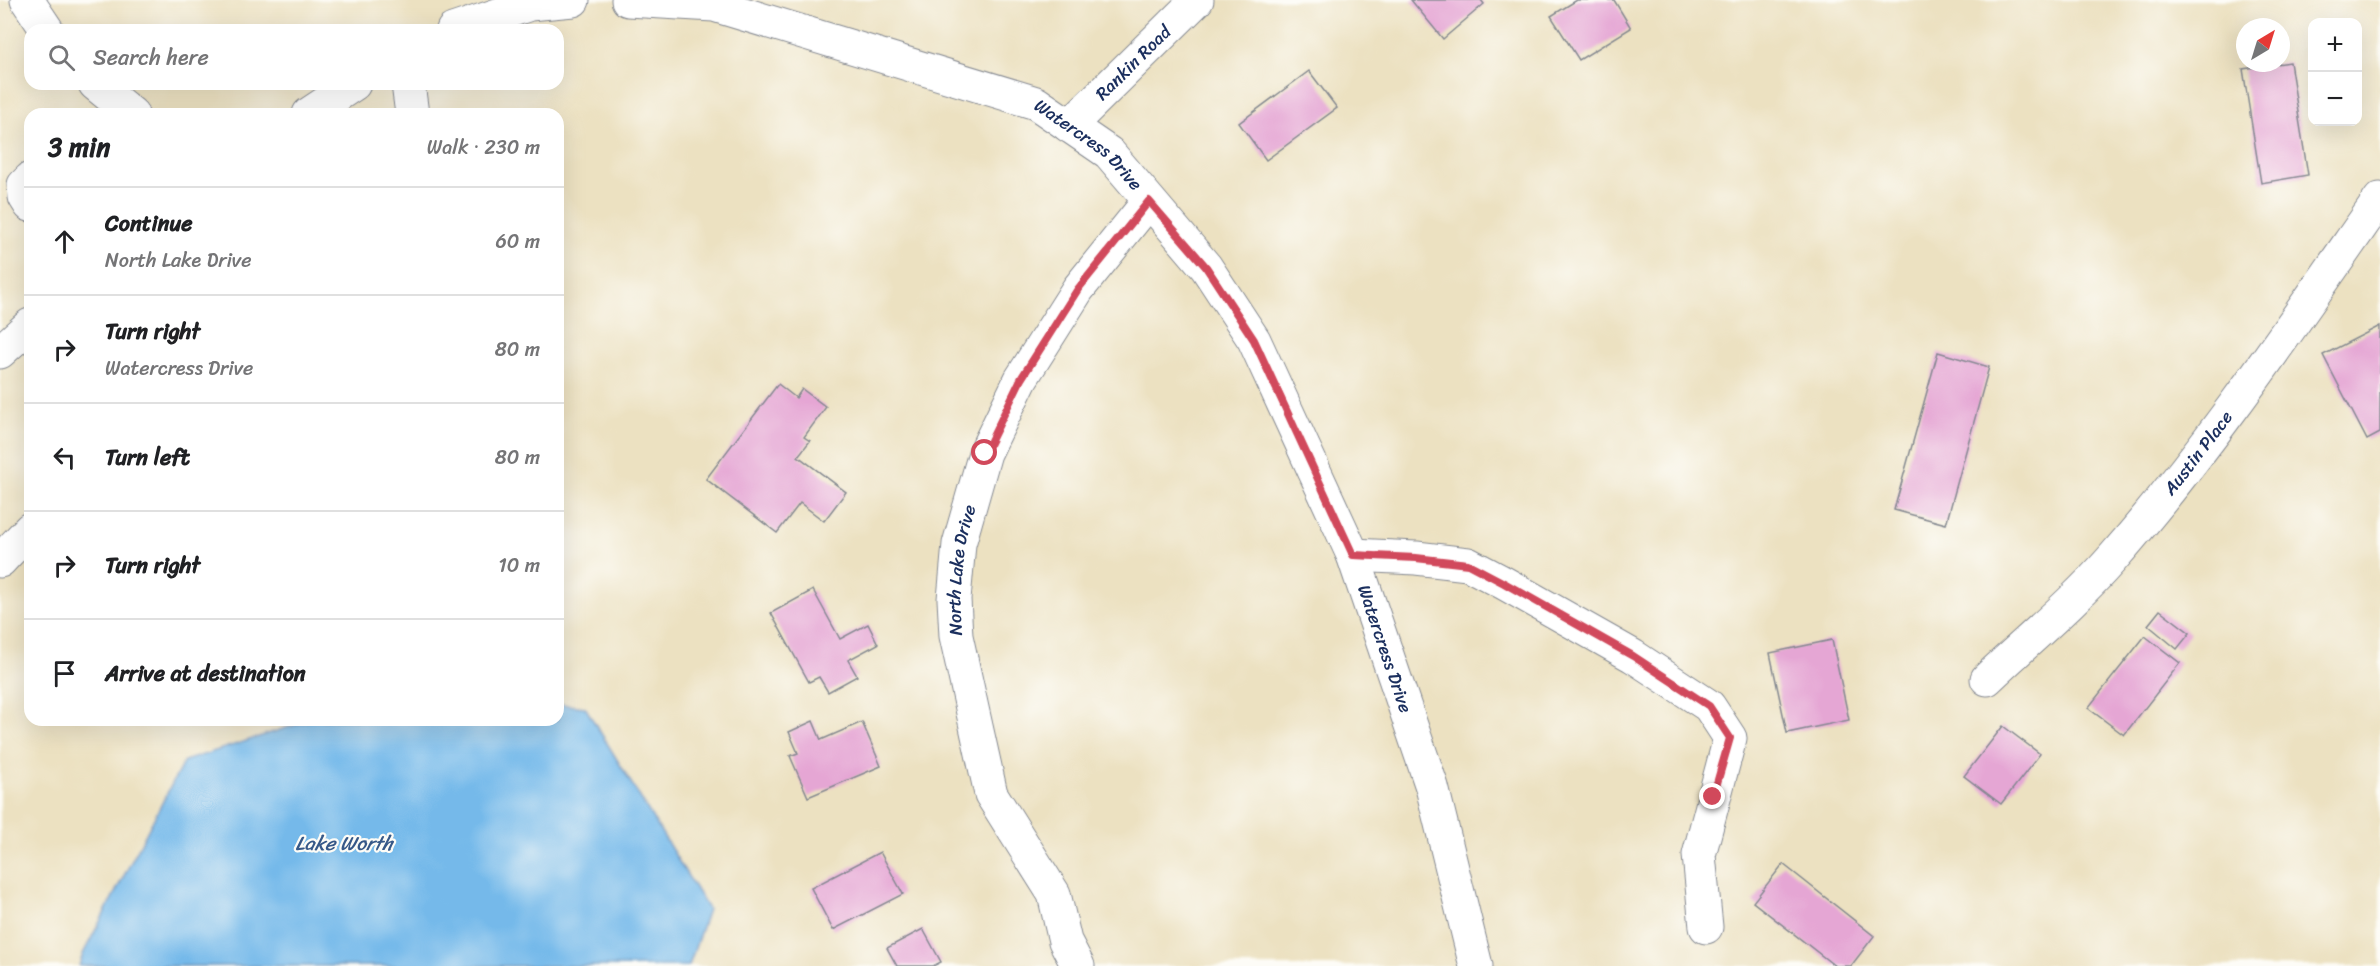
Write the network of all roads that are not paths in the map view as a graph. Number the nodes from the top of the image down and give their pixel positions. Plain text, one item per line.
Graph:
1 (27, 0) edge
2 (573, 0) edge
3 (628, 0) edge
4 (1197, 0) edge
5 (43, 24) edge
6 (471, 24) edge
7 (102, 90) edge
8 (345, 90) edge
9 (409, 90) edge
10 (124, 108) edge
11 (318, 108) edge
12 (411, 108) edge
13 (1069, 126) junction
14 (2380, 199) edge
15 (1149, 201) junction
16 (24, 330) edge
17 (0, 352) edge
18 (24, 535) edge
19 (1353, 555) junction
20 (0, 561) edge
21 (1987, 679) dead end
22 (1706, 927) dead end
23 (1078, 966) edge
24 (1476, 966) edge

1 - 5 street
2 - 6 street
3 - 13 street, Watercress Drive
4 - 13 street, Rankin Road
7 - 10 street
8 - 11 street
9 - 12 street
13 - 15 street, Watercress Drive
14 - 21 street, Austin Place
15 - 19 street, Watercress Drive
15 - 23 street, North Lake Drive
16 - 17 street
18 - 20 street
19 - 22 street
19 - 24 street, Watercress Drive

